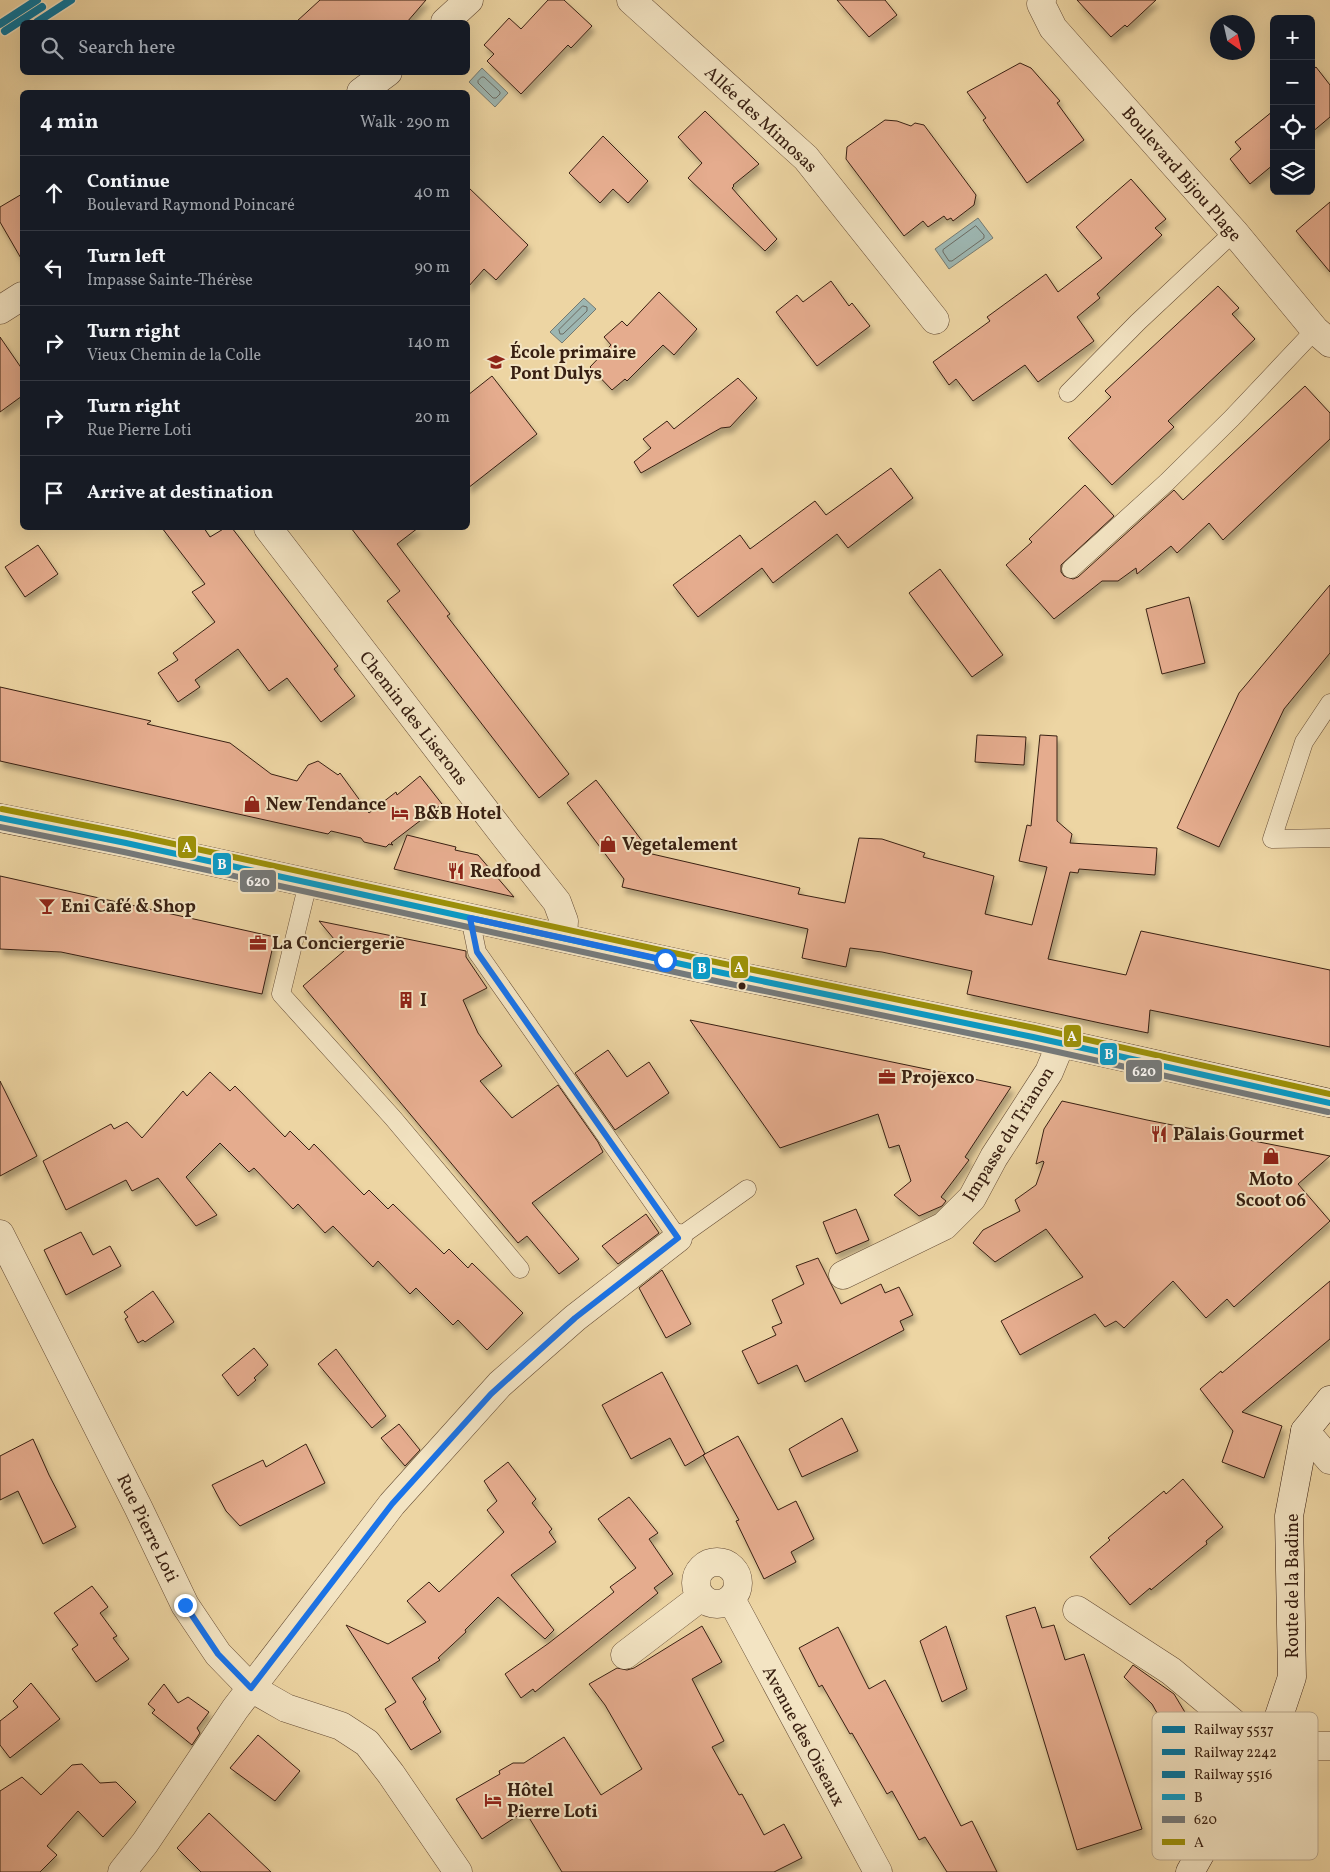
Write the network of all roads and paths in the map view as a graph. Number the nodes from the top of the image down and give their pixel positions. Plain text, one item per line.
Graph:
1 (469, 0) edge
2 (631, 0) edge
3 (1042, 0) edge
4 (446, 20) edge
5 (384, 75) edge
6 (364, 90) edge
7 (1234, 232) junction
8 (20, 297) edge
9 (0, 310) edge
10 (935, 320) dead end
11 (1323, 337) edge
12 (1068, 393) dead end
13 (270, 530) edge
14 (1071, 569) dead end
15 (1329, 708) edge
16 (0, 818) edge
17 (1330, 838) edge
18 (308, 883) junction
19 (470, 918) junction
20 (563, 937) junction
21 (1061, 1044) junction
22 (1330, 1103) edge
23 (747, 1189) dead end
24 (0, 1234) edge
25 (678, 1238) junction
26 (520, 1269) dead end
27 (843, 1275) dead end
28 (1330, 1400) edge
29 (1305, 1431) junction
30 (1330, 1460) edge
31 (701, 1597) junction
32 (731, 1599) junction
33 (1077, 1610) dead end
34 (625, 1655) dead end
35 (251, 1688) junction
36 (1220, 1712) edge
37 (1280, 1712) edge
38 (1197, 1860) edge
39 (122, 1872) edge
40 (458, 1872) edge
41 (878, 1872) edge
42 (1190, 1872) edge

1 - 4 street
2 - 10 street, Allée des Mimosas
3 - 7 street, Boulevard Bijou Plage
5 - 6 street
7 - 11 street, Boulevard Bijou Plage
7 - 12 lane
8 - 9 street
11 - 14 lane
13 - 20 street, Chemin des Liserons
15 - 17 lane
16 - 18 street
18 - 19 street
18 - 26 lane
19 - 20 street
19 - 25 lane
20 - 21 street
21 - 22 street
21 - 27 street, Impasse du Trianon
23 - 25 lane
24 - 35 street, Rue Pierre Loti
25 - 35 street
28 - 29 street, Route de la Badine
29 - 30 street
29 - 37 street, Route de la Badine
31 - 32 street
31 - 32 street
31 - 34 street
32 - 41 street, Avenue des Oiseaux
33 - 36 street
35 - 39 street
35 - 40 street, Rue Pierre Loti
38 - 42 street, Route de la Badine

